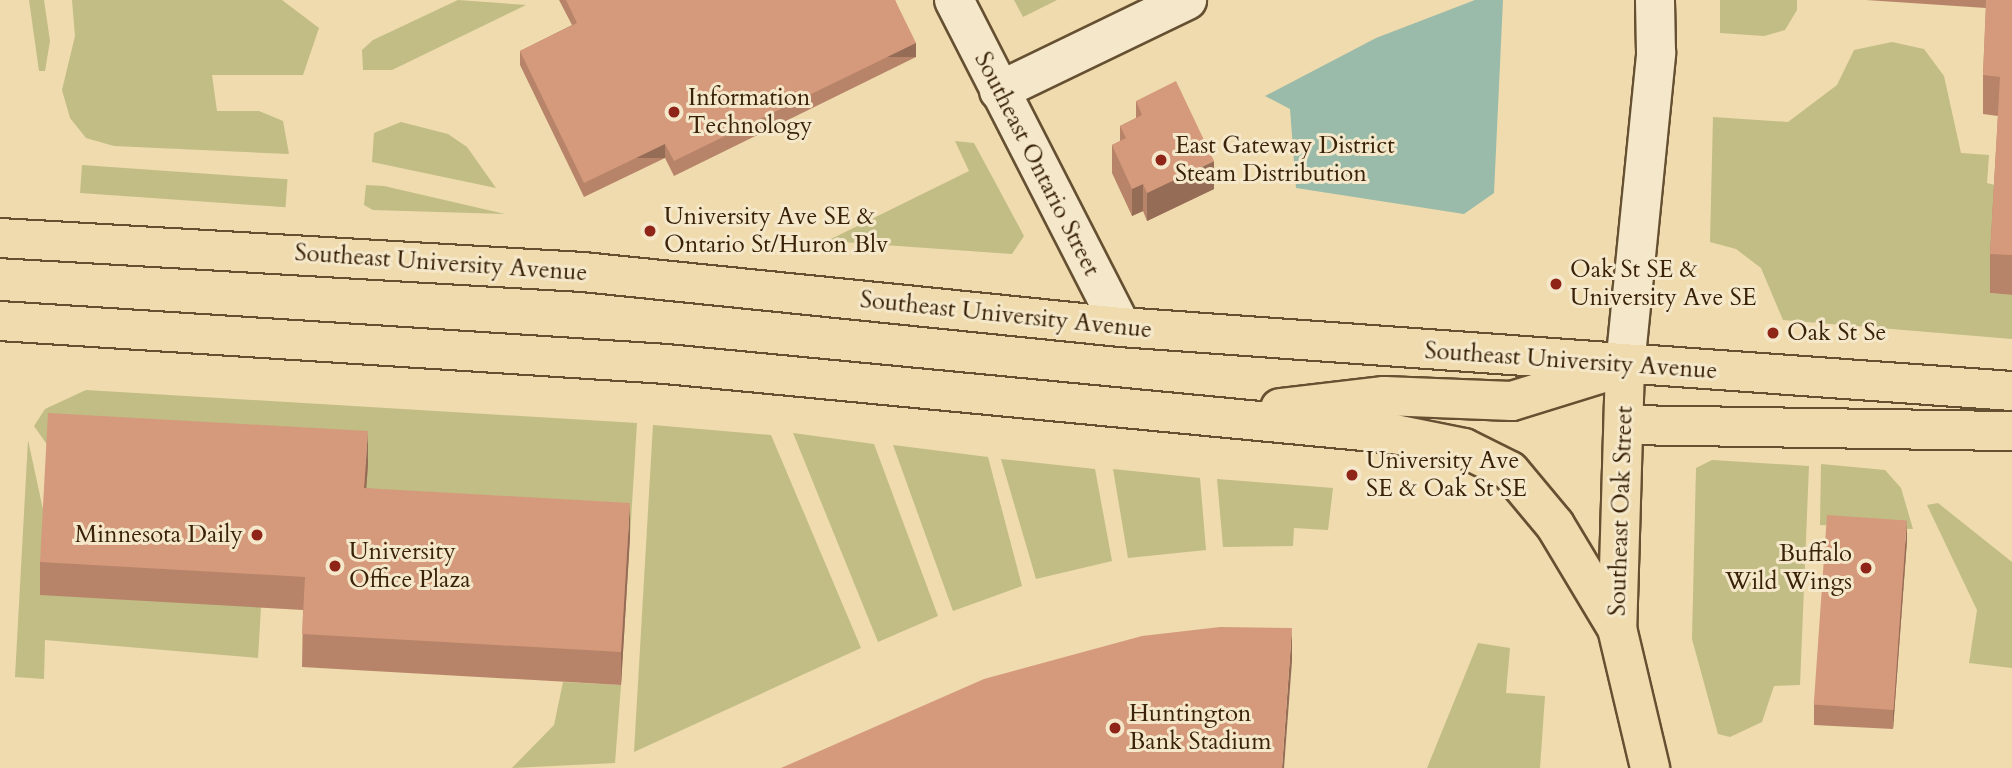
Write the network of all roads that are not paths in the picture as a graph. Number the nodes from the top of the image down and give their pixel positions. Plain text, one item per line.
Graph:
1 (954, 0) edge
2 (1188, 0) edge
3 (1655, 0) edge
4 (999, 91) junction
5 (0, 239) edge
6 (0, 321) edge
7 (1121, 327) junction
8 (1625, 366) junction
9 (2012, 391) edge
10 (1199, 418) junction
11 (1623, 425) junction
12 (2012, 431) edge
13 (1617, 628) junction
14 (1650, 768) edge

1 - 4 street, Southeast Ontario Street
2 - 4 street
3 - 8 street, Southeast Oak Street
4 - 7 street, Southeast Ontario Street
5 - 7 main road, Southeast University Avenue
6 - 10 main road
7 - 8 main road, Southeast University Avenue
8 - 9 main road, Southeast University Avenue
8 - 10 main road
8 - 11 main road, Southeast Oak Street
10 - 13 main road
11 - 12 main road
11 - 13 main road, Southeast Oak Street
13 - 14 main road, Southeast Oak Street

